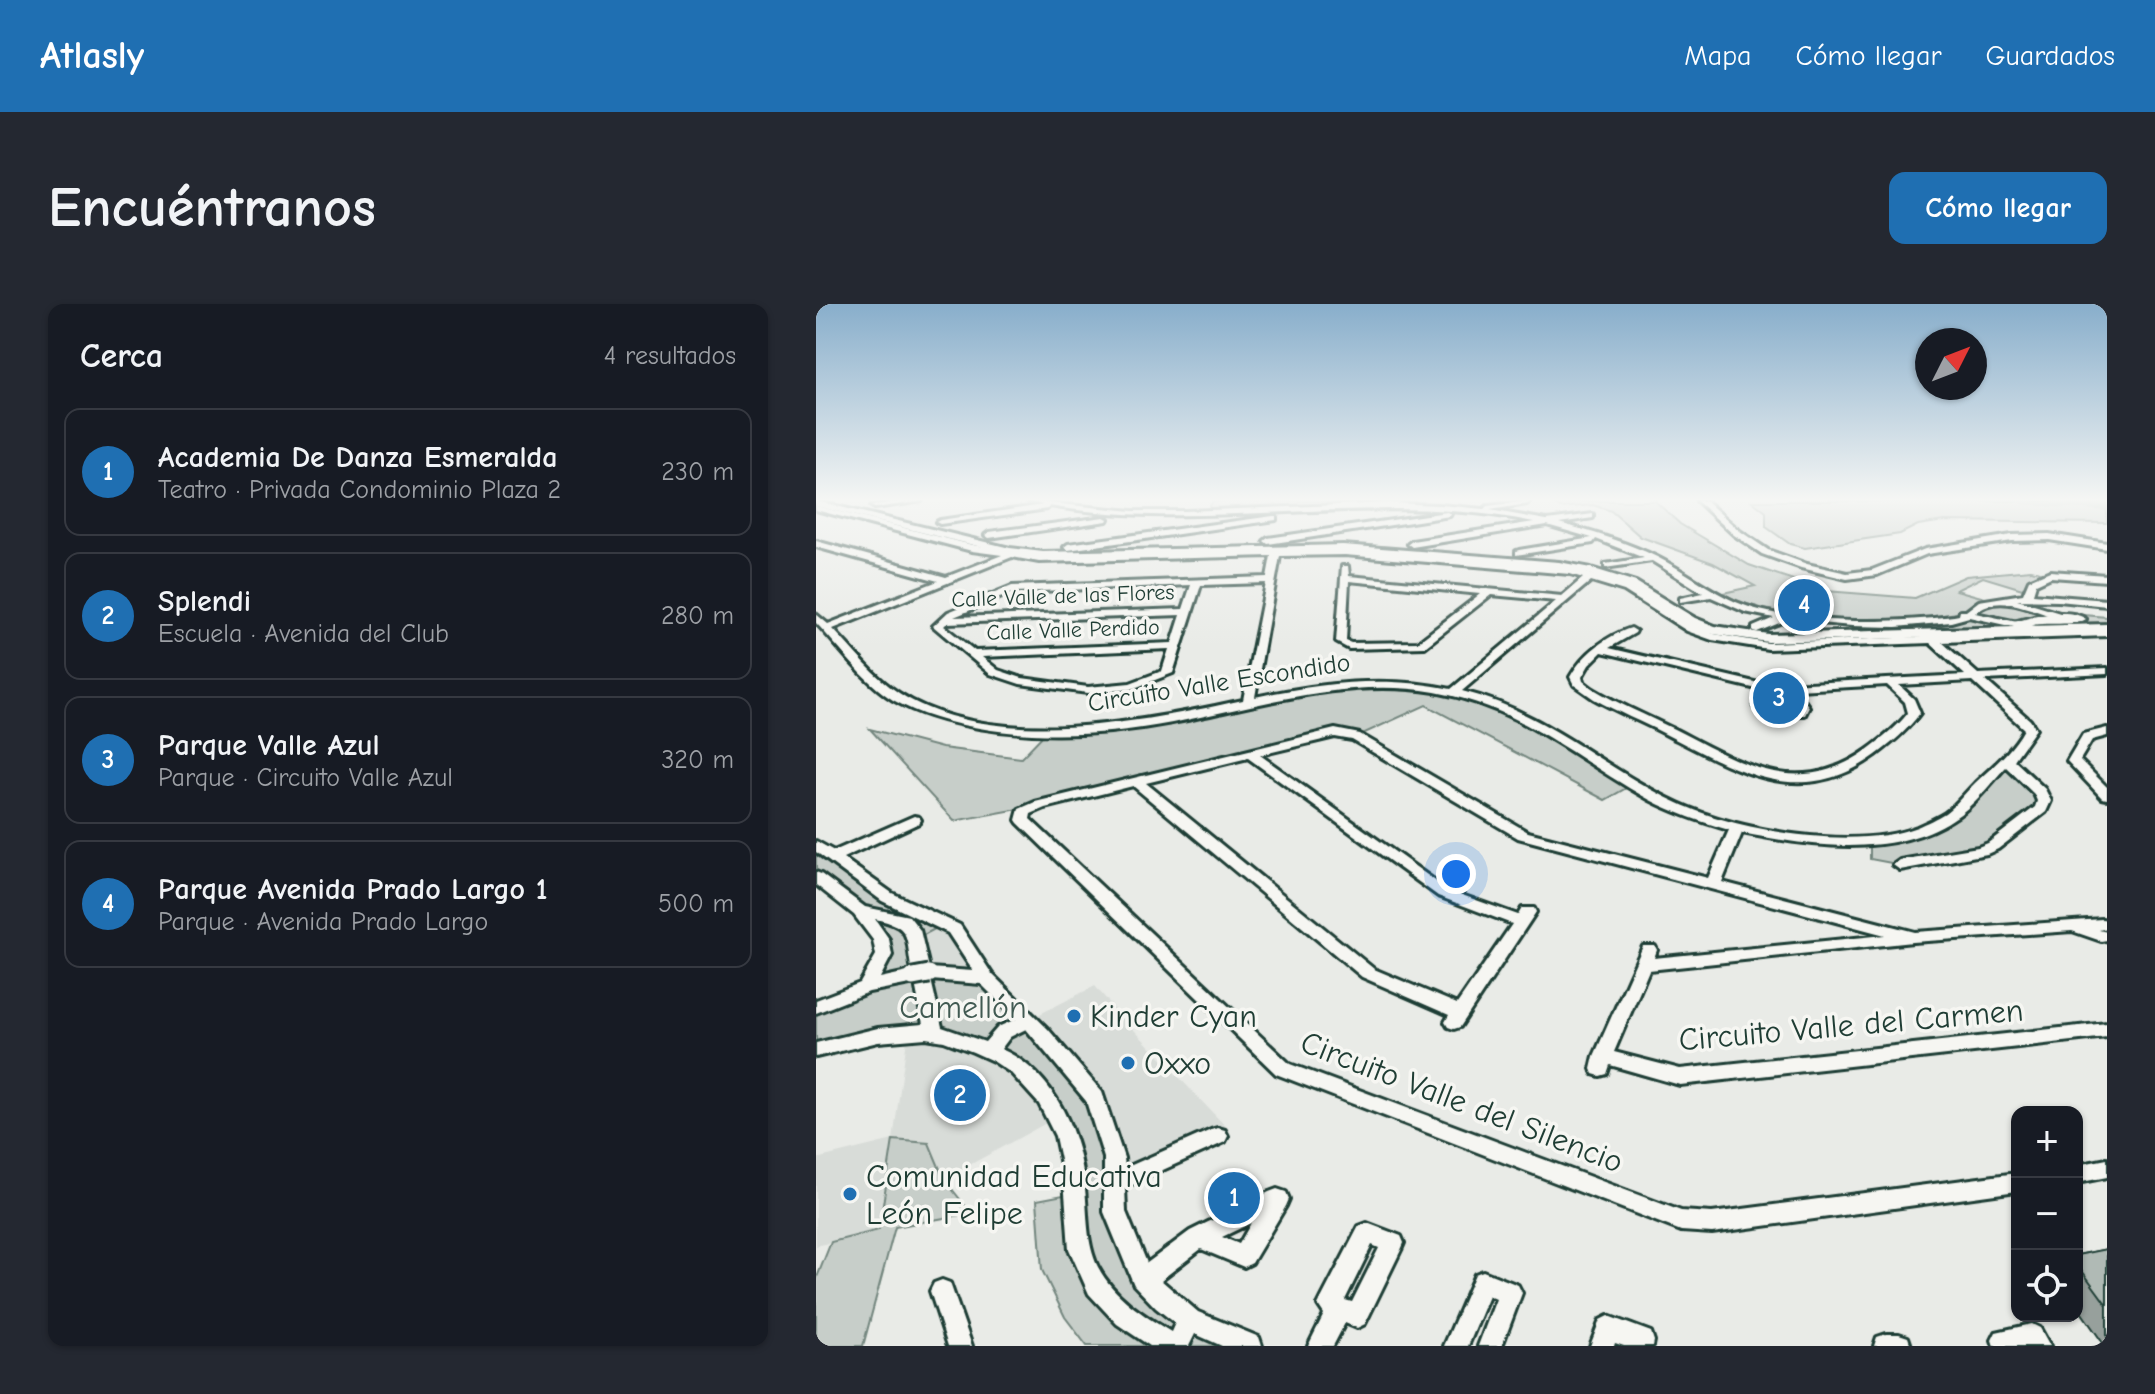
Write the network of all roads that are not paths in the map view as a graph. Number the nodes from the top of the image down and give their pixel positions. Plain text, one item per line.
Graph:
1 (836, 550) edge
2 (987, 550) edge
3 (1015, 550) edge
4 (1273, 550) edge
5 (1364, 550) edge
6 (1539, 550) edge
7 (1633, 550) edge
8 (1762, 550) edge
9 (1940, 550) edge
10 (1276, 553) junction
11 (1519, 553) dead end
12 (1008, 555) junction
13 (1657, 558) junction
14 (1608, 566) dead end
15 (1591, 576) junction
16 (2107, 578) edge
17 (946, 580) junction
18 (1270, 580) junction
19 (1197, 582) junction
20 (1490, 591) junction
21 (1714, 593) junction
22 (2028, 594) junction
23 (1565, 599) junction
24 (1683, 600) dead end
25 (2003, 600) junction
26 (2107, 603) edge
27 (1187, 612) junction
28 (1968, 612) junction
29 (1803, 616) junction
30 (816, 617) edge
31 (1786, 617) junction
32 (2062, 618) junction
33 (941, 620) junction
34 (2107, 622) edge
35 (2020, 624) junction
36 (827, 628) junction
37 (1757, 629) dead end
38 (2107, 629) edge
39 (1631, 631) dead end
40 (2043, 631) junction
41 (1881, 635) junction
42 (1929, 637) junction
43 (1176, 646) junction
44 (1601, 649) junction
45 (971, 654) junction
46 (2107, 671) edge
47 (1975, 677) junction
48 (1890, 682) junction
49 (1789, 687) junction
50 (1767, 688) junction
51 (1453, 693) junction
52 (1248, 702) junction
53 (2107, 732) edge
54 (1250, 754) junction
55 (2006, 760) junction
56 (1136, 782) junction
57 (2106, 792) edge
58 (914, 820) dead end
59 (1737, 828) junction
60 (816, 845) edge
61 (833, 857) junction
62 (1900, 865) dead end
63 (816, 877) edge
64 (1713, 884) junction
65 (860, 911) junction
66 (2104, 931) edge
67 (1915, 937) junction
68 (979, 970) junction
69 (866, 987) junction
70 (816, 1007) edge
71 (1028, 1021) junction
72 (2107, 1030) edge
73 (934, 1032) junction
74 (816, 1050) edge
75 (989, 1050) junction
76 (1218, 1136) dead end
77 (2107, 1168) edge
78 (2083, 1173) edge
79 (1115, 1182) junction
80 (2011, 1183) edge
81 (1198, 1238) dead end
82 (1144, 1279) junction
83 (942, 1291) dead end
84 (1340, 1309) dead end
85 (1190, 1320) junction
86 (960, 1346) edge
87 (1174, 1346) edge
88 (1250, 1346) edge
89 (1320, 1346) edge
90 (1456, 1346) edge
91 (1490, 1346) edge
92 (1602, 1346) edge
93 (1641, 1346) edge
94 (1886, 1346) edge
95 (1899, 1346) edge
96 (2007, 1346) edge
97 (2038, 1346) edge

1 - 17 street
2 - 12 street
3 - 4 main road
5 - 41 main road
6 - 11 street
7 - 13 street
8 - 9 street
10 - 12 street
10 - 15 street
10 - 18 street
12 - 17 street
13 - 14 street
13 - 21 street
15 - 23 street
15 - 42 street
16 - 22 street
17 - 36 street
18 - 19 street
18 - 52 street
19 - 27 street
19 - 33 street
20 - 20 street
20 - 23 street
21 - 24 street
21 - 29 street
21 - 31 street
22 - 25 street
22 - 26 street
23 - 51 street
25 - 28 street
25 - 32 street
27 - 33 street, Calle Valle de las Flores
27 - 43 street
28 - 29 street
28 - 35 street
29 - 31 street
30 - 36 street, Circuito Valle Escondido
31 - 37 street
32 - 34 main road
32 - 35 main road
33 - 45 street
35 - 40 street
35 - 41 main road
36 - 52 street, Circuito Valle Escondido
38 - 40 main road
38 - 42 street
39 - 44 street
40 - 42 main road
41 - 42 main road
42 - 47 street, Circuito Valle Escondido
43 - 45 street, Calle Valle Perdido
43 - 45 street
44 - 48 street
44 - 50 street
46 - 47 street
47 - 48 street
47 - 55 street, Circuito Valle Escondido
48 - 49 street
49 - 50 street
49 - 50 street
51 - 52 street, Circuito Valle Escondido
51 - 59 street, Circuito Valle Escondido
53 - 57 street
54 - 56 street, Circuito Valle del Silencio
54 - 56 street
54 - 64 street, Circuito Valle del Silencio
55 - 59 street, Circuito Valle Escondido
55 - 62 street
56 - 80 street, Circuito Valle del Silencio
58 - 61 street
59 - 64 street
60 - 61 street
61 - 68 street
63 - 65 street
64 - 67 street, Circuito Valle del Silencio
65 - 69 street
65 - 73 street
66 - 67 street, Circuito Valle del Silencio
67 - 72 street, Circuito Valle del Carmen
68 - 69 street
68 - 71 street
69 - 70 street
71 - 75 street
71 - 79 street
73 - 74 street
73 - 75 street
75 - 87 street
76 - 79 street
77 - 78 street
79 - 82 street
81 - 82 street
82 - 85 street
83 - 86 street
84 - 89 street
85 - 87 street
85 - 88 street
90 - 91 street
92 - 93 street
94 - 95 street
96 - 97 street

